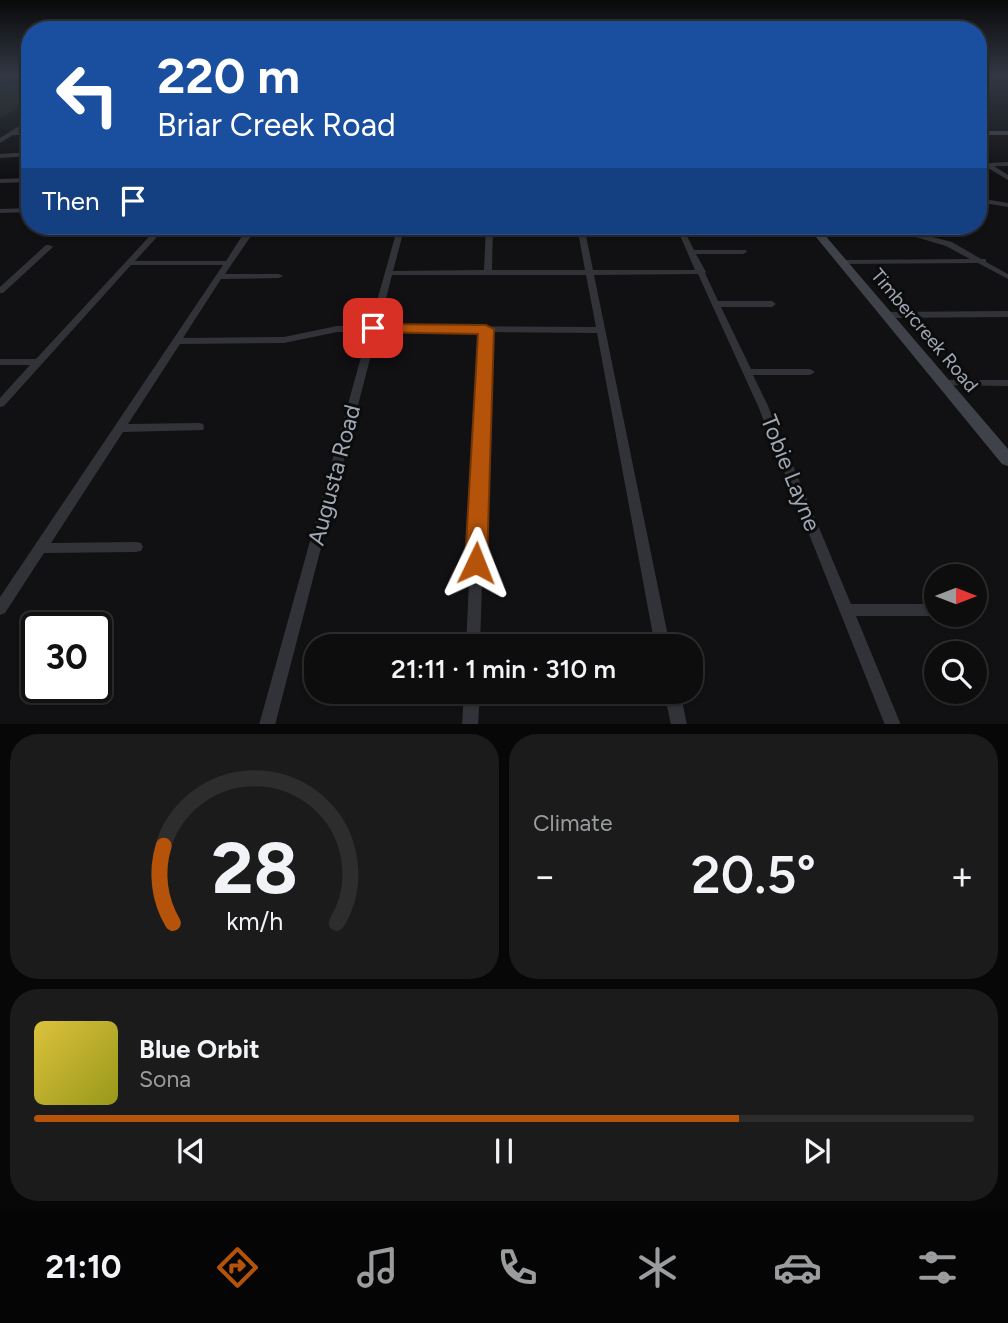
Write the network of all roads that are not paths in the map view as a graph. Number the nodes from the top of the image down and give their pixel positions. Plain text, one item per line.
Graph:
1 (21, 126) edge
2 (11, 133) junction
3 (21, 133) edge
4 (987, 133) edge
5 (1008, 133) edge
6 (0, 141) edge
7 (21, 155) edge
8 (0, 156) edge
9 (987, 164) joint
10 (1008, 164) edge
11 (1008, 178) edge
12 (21, 180) edge
13 (0, 181) edge
14 (987, 202) edge
15 (1008, 205) edge
16 (21, 210) edge
17 (0, 211) edge
18 (155, 235) edge
19 (248, 235) edge
20 (399, 235) edge
21 (489, 235) edge
22 (582, 235) edge
23 (684, 235) edge
24 (820, 235) edge
25 (916, 235) edge
26 (49, 247) dead end
27 (692, 252) junction
28 (743, 252) dead end
29 (984, 261) junction
30 (842, 262) junction
31 (130, 263) junction
32 (228, 263) junction
33 (702, 272) junction
34 (389, 273) junction
35 (488, 273) junction
36 (589, 273) junction
37 (279, 276) dead end
38 (219, 277) junction
39 (1008, 277) edge
40 (0, 291) edge
41 (716, 304) junction
42 (772, 304) dead end
43 (1008, 314) edge
44 (887, 315) junction
45 (373, 328) junction
46 (486, 329) junction
47 (600, 330) junction
48 (176, 341) junction
49 (0, 362) edge
50 (38, 362) junction
51 (747, 372) junction
52 (810, 372) dead end
53 (945, 383) junction
54 (1008, 383) edge
55 (0, 404) edge
56 (199, 427) dead end
57 (120, 428) junction
58 (1008, 460) edge
59 (136, 547) dead end
60 (41, 548) junction
61 (0, 609) edge
62 (848, 610) junction
63 (924, 610) edge
64 (473, 634) edge
65 (661, 634) edge
66 (471, 704) edge
67 (675, 704) edge
68 (267, 724) edge
69 (470, 724) edge
70 (679, 724) edge
71 (893, 724) edge

1 - 2 street
2 - 3 street
2 - 6 street
4 - 5 street
7 - 8 street
9 - 10 street
9 - 11 street
12 - 13 street
14 - 15 street
16 - 17 street
18 - 31 street
19 - 32 street
20 - 34 street, Augusta Road
21 - 35 street
22 - 36 street
23 - 27 street, Tobie Layne
24 - 30 street, Timbercreek Road
25 - 29 street
26 - 40 street
27 - 28 street
27 - 33 street, Tobie Layne
29 - 30 street
29 - 39 street
30 - 44 street, Timbercreek Road
31 - 32 street
31 - 50 street
32 - 38 street
33 - 36 street
33 - 41 street, Tobie Layne
34 - 35 street
34 - 45 street, Augusta Road
35 - 36 street
36 - 47 street
37 - 38 street
38 - 48 street
41 - 42 street
41 - 51 street, Tobie Layne
43 - 44 street
44 - 53 street, Timbercreek Road
45 - 46 street
45 - 48 street
45 - 68 street, Augusta Road
46 - 47 street
46 - 64 street
47 - 65 street
48 - 57 street
49 - 50 street
50 - 55 street
51 - 52 street
51 - 62 street, Tobie Layne
53 - 54 street
53 - 58 street, Timbercreek Road
56 - 57 street
57 - 60 street
59 - 60 street
60 - 61 street
62 - 63 street
62 - 71 street, Tobie Layne
66 - 69 street
67 - 70 street

